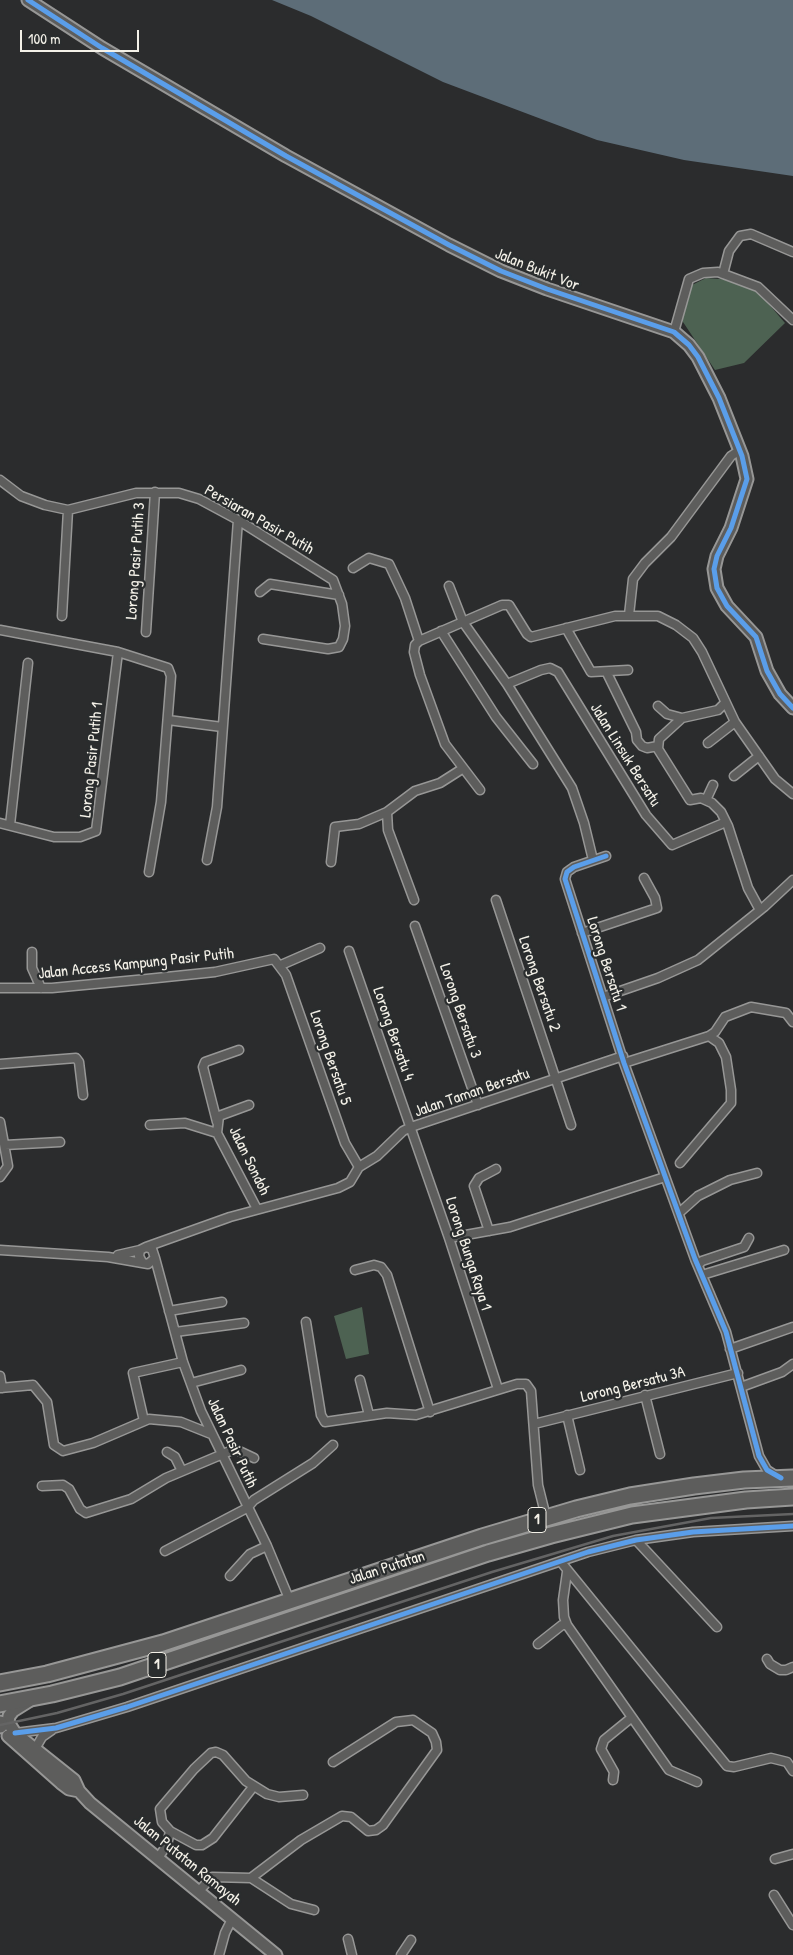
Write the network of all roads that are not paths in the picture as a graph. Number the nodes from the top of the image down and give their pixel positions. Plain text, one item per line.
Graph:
1 (28, 0) edge
2 (793, 252) edge
3 (723, 274) junction
4 (793, 320) edge
5 (674, 332) junction
6 (740, 450) junction
7 (0, 480) edge
8 (155, 492) junction
9 (68, 510) junction
10 (238, 520) junction
11 (353, 568) dead end
12 (449, 586) dead end
13 (260, 592) dead end
14 (339, 594) junction
15 (62, 616) dead end
16 (629, 616) junction
17 (463, 622) junction
18 (566, 628) junction
19 (0, 630) edge
20 (441, 631) junction
21 (146, 632) dead end
22 (263, 639) dead end
23 (419, 641) junction
24 (118, 652) junction
25 (28, 663) dead end
26 (628, 670) dead end
27 (607, 673) junction
28 (508, 684) junction
29 (725, 703) junction
30 (658, 706) dead end
31 (793, 708) edge
32 (682, 718) junction
33 (168, 720) junction
34 (735, 722) junction
35 (222, 727) junction
36 (708, 743) dead end
37 (658, 746) junction
38 (759, 756) junction
39 (533, 764) dead end
40 (462, 769) junction
41 (734, 776) dead end
42 (713, 785) dead end
43 (480, 790) dead end
44 (793, 794) edge
45 (706, 800) junction
46 (387, 812) junction
47 (726, 822) junction
48 (0, 823) edge
49 (10, 825) junction
50 (606, 856) dead end
51 (207, 860) dead end
52 (592, 860) junction
53 (331, 862) dead end
54 (149, 872) dead end
55 (644, 878) dead end
56 (793, 880) edge
57 (414, 900) dead end
58 (496, 900) dead end
59 (760, 910) junction
60 (415, 926) dead end
61 (582, 933) junction
62 (320, 948) dead end
63 (349, 951) dead end
64 (32, 952) dead end
65 (277, 962) junction
66 (0, 988) edge
67 (41, 988) junction
68 (603, 997) junction
69 (793, 1022) edge
70 (709, 1036) junction
71 (239, 1050) dead end
72 (624, 1060) junction
73 (0, 1064) edge
74 (557, 1078) junction
75 (83, 1095) dead end
76 (249, 1105) dead end
77 (478, 1105) junction
78 (0, 1122) edge
79 (217, 1124) junction
80 (150, 1125) dead end
81 (571, 1125) dead end
82 (411, 1127) junction
83 (218, 1133) junction
84 (60, 1142) dead end
85 (4, 1144) junction
86 (680, 1163) dead end
87 (359, 1167) junction
88 (496, 1169) dead end
89 (757, 1173) dead end
90 (0, 1177) edge
91 (665, 1177) junction
92 (257, 1209) junction
93 (679, 1213) junction
94 (489, 1231) junction
95 (175, 1235) junction
96 (449, 1238) junction
97 (749, 1238) dead end
98 (143, 1248) junction
99 (0, 1250) edge
100 (784, 1250) dead end
101 (155, 1256) junction
102 (108, 1257) junction
103 (144, 1263) junction
104 (698, 1265) junction
105 (355, 1270) dead end
106 (702, 1275) junction
107 (163, 1290) junction
108 (222, 1302) dead end
109 (169, 1311) junction
110 (306, 1322) dead end
111 (244, 1323) dead end
112 (793, 1327) edge
113 (175, 1332) junction
114 (730, 1348) junction
115 (183, 1362) junction
116 (793, 1364) edge
117 (241, 1370) dead end
118 (738, 1373) junction
119 (0, 1376) edge
120 (360, 1380) dead end
121 (191, 1383) junction
122 (742, 1387) junction
123 (1, 1388) edge
124 (498, 1390) junction
125 (645, 1395) junction
126 (201, 1412) junction
127 (430, 1412) junction
128 (369, 1415) junction
129 (567, 1415) junction
130 (144, 1421) junction
131 (188, 1424) junction
132 (534, 1424) junction
133 (211, 1434) junction
134 (333, 1445) dead end
135 (167, 1452) dead end
136 (660, 1454) dead end
137 (221, 1455) junction
138 (759, 1456) junction
139 (254, 1458) dead end
140 (580, 1470) dead end
141 (182, 1471) junction
142 (787, 1478) edge
143 (744, 1480) junction
144 (42, 1486) dead end
145 (694, 1486) junction
146 (793, 1497) edge
147 (697, 1506) junction
148 (247, 1508) junction
149 (546, 1517) junction
150 (793, 1526) edge
151 (636, 1540) junction
152 (267, 1546) junction
153 (165, 1551) dead end
154 (561, 1562) junction
155 (567, 1572) junction
156 (230, 1576) dead end
157 (290, 1601) junction
158 (310, 1612) junction
159 (216, 1624) junction
160 (567, 1625) junction
161 (717, 1627) dead end
162 (222, 1644) junction
163 (538, 1644) dead end
164 (767, 1659) dead end
165 (793, 1667) edge
166 (6, 1682) edge
167 (0, 1698) edge
168 (34, 1698) junction
169 (0, 1704) edge
170 (631, 1718) junction
171 (0, 1725) edge
172 (56, 1728) junction
173 (8, 1736) edge
174 (35, 1749) junction
175 (333, 1762) dead end
176 (793, 1771) edge
177 (613, 1780) dead end
178 (697, 1782) dead end
179 (253, 1787) junction
180 (79, 1791) junction
181 (303, 1795) dead end
182 (170, 1831) junction
183 (793, 1854) edge
184 (158, 1858) junction
185 (775, 1859) dead end
186 (251, 1878) junction
187 (198, 1892) junction
188 (774, 1895) dead end
189 (314, 1910) dead end
190 (232, 1919) junction
191 (793, 1925) edge
192 (348, 1939) dead end
193 (411, 1940) dead end
194 (219, 1955) edge
195 (276, 1955) edge
196 (352, 1955) edge
197 (401, 1955) edge

1 - 5 street, Jalan Bukit Vor
2 - 3 street
3 - 4 street
3 - 5 street
5 - 6 street, Jalan Bukit Vor
6 - 16 street
6 - 31 street, Jalan Bukit Vor
7 - 9 street, Persiaran Pasir Putih
8 - 9 street, Persiaran Pasir Putih
8 - 10 street, Persiaran Pasir Putih
8 - 21 street, Lorong Pasir Putih 3
9 - 15 street
10 - 14 street, Persiaran Pasir Putih
10 - 35 street
11 - 23 street
12 - 17 street
13 - 14 street
14 - 22 street, Persiaran Pasir Putih
16 - 18 street
16 - 29 street
17 - 18 street
17 - 20 street
17 - 28 street
18 - 27 street
19 - 24 street
20 - 23 street
20 - 39 street
23 - 40 street
24 - 33 street
24 - 49 street, Lorong Pasir Putih 1
25 - 49 street
26 - 27 street
27 - 37 street
28 - 47 street, Jalan Linsuk Bersatu
28 - 52 street
29 - 32 street
29 - 34 street
30 - 32 street
32 - 37 street
33 - 35 street
33 - 54 street
34 - 36 street
34 - 38 street
35 - 51 street
37 - 45 street
38 - 41 street
38 - 44 street
40 - 43 street
40 - 46 street
42 - 45 street
45 - 47 street
46 - 53 street
46 - 57 street
47 - 59 street
48 - 49 street, Lorong Pasir Putih 1
50 - 52 street
52 - 61 street, Lorong Bersatu 1
55 - 61 street
56 - 59 street
58 - 74 street, Lorong Bersatu 2
59 - 68 street
60 - 77 street, Lorong Bersatu 3
61 - 68 street, Lorong Bersatu 1
62 - 65 street, Jalan Access Kampung Pasir Putih
63 - 82 street, Lorong Bersatu 4
64 - 67 street
65 - 67 street, Jalan Access Kampung Pasir Putih
65 - 87 street, Lorong Bersatu 5
66 - 67 street, Jalan Access Kampung Pasir Putih
68 - 72 street, Lorong Bersatu 1
69 - 70 street
70 - 72 street, Jalan Taman Bersatu
70 - 86 street
71 - 79 street, Jalan Sondoh
72 - 74 street, Jalan Taman Bersatu
72 - 91 street, Lorong Bersatu 1
73 - 75 street
74 - 77 street, Jalan Taman Bersatu
74 - 81 street, Lorong Bersatu 2
76 - 79 street, Jalan Sondoh
77 - 82 street, Jalan Taman Bersatu
78 - 85 street
79 - 83 street, Jalan Sondoh
80 - 83 street
82 - 87 street, Jalan Taman Bersatu
82 - 96 street, Lorong Bunga Raya 1
83 - 92 street, Jalan Sondoh
84 - 85 street
85 - 90 street
87 - 92 street, Jalan Taman Bersatu
88 - 94 street
89 - 93 street
91 - 93 street, Lorong Bersatu 1
91 - 94 street
92 - 95 street, Jalan Taman Bersatu
93 - 104 street, Lorong Bersatu 1
94 - 96 street
95 - 98 street, Jalan Taman Bersatu
95 - 101 street, Jalan Taman Bersatu
96 - 124 street, Lorong Bunga Raya 1
97 - 104 street
98 - 101 street
98 - 102 street, Jalan Taman Bersatu
98 - 103 street
99 - 102 street
100 - 106 street
101 - 103 street
101 - 107 street, Jalan Pasir Putih
102 - 103 street
103 - 107 street, Jalan Pasir Putih
104 - 106 street, Lorong Bersatu 1
105 - 127 street
106 - 114 street, Lorong Bersatu 1
107 - 109 street, Jalan Pasir Putih
108 - 109 street
109 - 113 street, Jalan Pasir Putih
110 - 128 street
111 - 113 street
112 - 114 street
113 - 115 street, Jalan Pasir Putih
114 - 118 street, Lorong Bersatu 1
115 - 121 street, Jalan Pasir Putih
115 - 130 street
116 - 122 street
117 - 121 street
118 - 122 street, Lorong Bersatu 1
118 - 125 street, Lorong Bersatu 3A
119 - 123 street
120 - 128 street
121 - 126 street, Jalan Pasir Putih
122 - 138 street, Lorong Bersatu 1
123 - 130 street
124 - 127 street
124 - 132 street
125 - 129 street, Lorong Bersatu 3A
125 - 136 street
126 - 131 street
126 - 133 street, Jalan Pasir Putih
127 - 128 street
129 - 132 street, Lorong Bersatu 3A
129 - 140 street
130 - 131 street
131 - 133 street
132 - 149 street
133 - 137 street, Jalan Pasir Putih
134 - 148 street
135 - 141 street
137 - 139 street
137 - 141 street
137 - 148 street, Jalan Pasir Putih
138 - 142 street
138 - 143 street
141 - 144 street
142 - 143 highway, Jalan Putatan / 1
143 - 145 highway, Jalan Putatan / 1
145 - 147 highway
145 - 149 highway, Jalan Putatan / 1
146 - 147 highway, Jalan Putatan / 1
147 - 158 highway, Jalan Putatan / 1
148 - 152 street, Jalan Pasir Putih
148 - 153 street
149 - 157 highway, Jalan Putatan / 1
150 - 151 street
151 - 154 street
151 - 161 street
152 - 156 street
152 - 157 street, Jalan Pasir Putih
154 - 155 street
154 - 172 street
155 - 160 street
155 - 176 street
157 - 158 highway
157 - 159 highway, Jalan Putatan / 1
158 - 162 highway, Jalan Putatan / 1
159 - 162 highway
159 - 166 highway, Jalan Putatan / 1
160 - 163 street
160 - 170 street
162 - 168 highway, Jalan Putatan / 1
164 - 165 street
166 - 167 highway
168 - 169 highway, Jalan Putatan / 1
168 - 173 street
170 - 177 street
170 - 178 street
171 - 173 street, Jalan Putatan Ramayah
172 - 173 street
172 - 174 street
173 - 174 street, Jalan Putatan Ramayah
173 - 180 street, Jalan Putatan Ramayah
174 - 180 street, Jalan Putatan Ramayah
175 - 186 street
179 - 181 street
179 - 182 street
179 - 182 street
180 - 184 street, Jalan Putatan Ramayah
182 - 184 street
183 - 185 street
184 - 187 street, Jalan Putatan Ramayah
186 - 187 street
186 - 189 street
187 - 190 street, Jalan Putatan Ramayah
188 - 191 street
190 - 194 street
190 - 195 street, Jalan Putatan Ramayah
192 - 196 street
193 - 197 street

